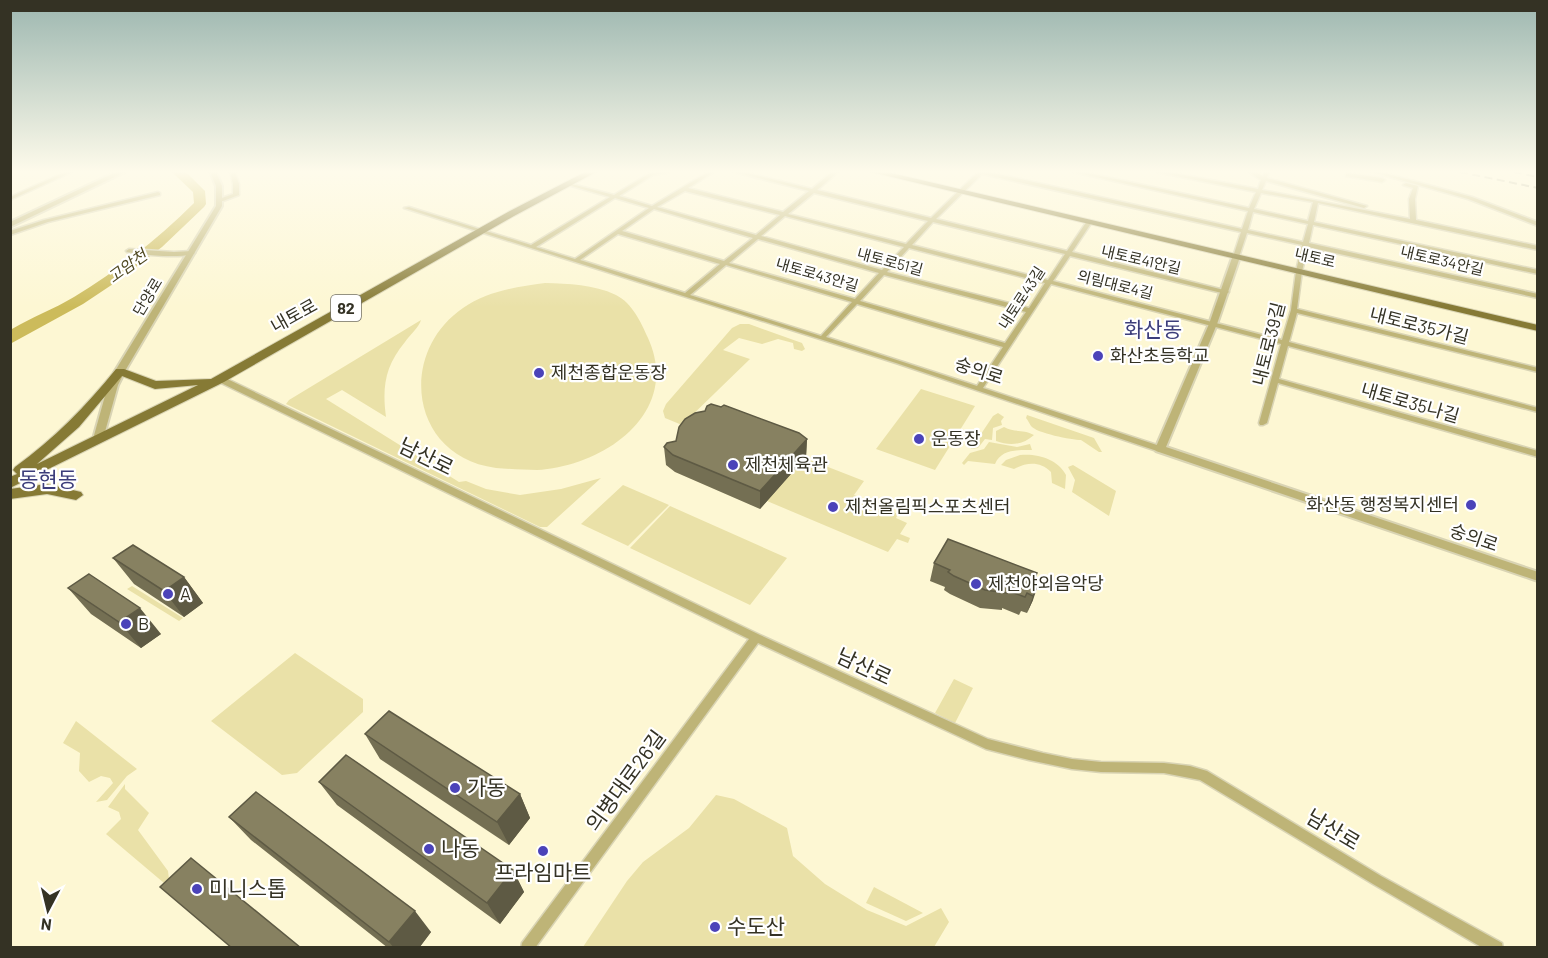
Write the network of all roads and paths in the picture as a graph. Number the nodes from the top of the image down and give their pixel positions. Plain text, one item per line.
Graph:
1 (64, 217) edge
2 (215, 217) edge
3 (436, 217) edge
4 (509, 217) edge
5 (581, 217) edge
6 (640, 217) edge
7 (684, 217) edge
8 (783, 217) edge
9 (796, 217) edge
10 (914, 217) edge
11 (935, 217) edge
12 (1066, 217) edge
13 (1179, 217) edge
14 (1249, 217) edge
15 (1277, 217) edge
16 (1313, 217) edge
17 (1405, 217) edge
18 (1407, 217) edge
19 (1518, 217) edge
20 (1412, 218) junction
21 (931, 221) junction
22 (1089, 222) junction
23 (1311, 224) junction
24 (1538, 224) edge
25 (483, 231) junction
26 (1244, 231) junction
27 (618, 232) junction
28 (10, 233) edge
29 (758, 237) junction
30 (1306, 244) junction
31 (533, 246) junction
32 (909, 246) junction
33 (1538, 248) edge
34 (131, 251) dead end
35 (192, 253) junction
36 (1066, 254) junction
37 (1236, 257) junction
38 (577, 261) junction
39 (725, 263) junction
40 (1299, 272) junction
41 (1538, 272) edge
42 (884, 273) junction
43 (1049, 282) junction
44 (1226, 292) junction
45 (686, 295) junction
46 (1538, 296) edge
47 (859, 302) junction
48 (1294, 310) junction
49 (1031, 311) junction
50 (1213, 324) junction
51 (1538, 328) edge
52 (822, 338) junction
53 (1285, 343) junction
54 (1008, 346) junction
55 (120, 370) junction
56 (1538, 370) edge
57 (220, 379) junction
58 (1275, 381) junction
59 (979, 388) junction
60 (1538, 410) edge
61 (1263, 423) dead end
62 (98, 439) junction
63 (1160, 448) junction
64 (1538, 454) edge
65 (10, 477) edge
66 (10, 483) edge
67 (10, 494) edge
68 (76, 495) dead end
69 (1538, 577) edge
70 (756, 638) junction
71 (527, 948) edge
72 (1497, 948) edge

1 - 28 street
2 - 35 street, 단양로
3 - 25 street, 숭의로
4 - 25 main road, 내토로 / 82
5 - 31 street
6 - 27 street
7 - 29 street, 내토로51길
8 - 29 street
9 - 32 street, 의림대로4길
10 - 21 street, 내토로41안길
11 - 21 street
12 - 22 main road, 내토로
13 - 26 street, 내토로34안길
14 - 26 street
15 - 23 street
16 - 23 street, 내토로39길
17 - 20 street
18 - 20 street
19 - 24 street
20 - 33 street
21 - 32 street
21 - 36 street, 내토로41안길
22 - 36 street, 내토로43길
22 - 37 main road, 내토로
23 - 30 street, 내토로39길
23 - 41 street
25 - 31 street, 숭의로
25 - 57 main road, 내토로 / 82
26 - 30 street, 내토로34안길
26 - 37 street
27 - 38 street
27 - 39 street, 내토로43안길
29 - 39 street
29 - 42 street, 내토로51길
30 - 40 street, 내토로39길
30 - 46 street, 내토로34안길
31 - 38 street, 숭의로
32 - 42 street
32 - 43 street, 의림대로4길
34 - 35 street
35 - 55 street, 단양로
36 - 43 street, 내토로43길
36 - 44 street, 내토로41안길
37 - 40 main road, 내토로
37 - 44 street
38 - 45 street, 숭의로
39 - 45 street
39 - 47 street, 내토로43안길
40 - 48 street, 내토로39길
40 - 51 main road, 내토로
42 - 47 street
42 - 49 street, 내토로51길
43 - 49 street, 내토로43길
43 - 50 street, 의림대로4길
44 - 50 street
45 - 52 street, 숭의로
47 - 52 street
47 - 54 street, 내토로43안길
48 - 53 street, 내토로39길
48 - 56 street, 내토로35가길
49 - 54 street, 내토로43길
50 - 53 street, 의림대로4길
50 - 63 street
52 - 59 street, 숭의로
53 - 58 street, 내토로39길
53 - 60 street, 의림대로4길
54 - 59 street, 내토로43길
55 - 57 main road
55 - 62 street, 단양로
55 - 65 main road
57 - 62 main road, 내토로 / 82
57 - 70 street, 남산로
58 - 61 street, 내토로39길
58 - 64 street, 내토로35나길
59 - 63 street, 숭의로
62 - 66 main road, 내토로 / 82
63 - 69 street, 숭의로
67 - 68 main road
70 - 71 street, 의병대로26길
70 - 72 street, 남산로

